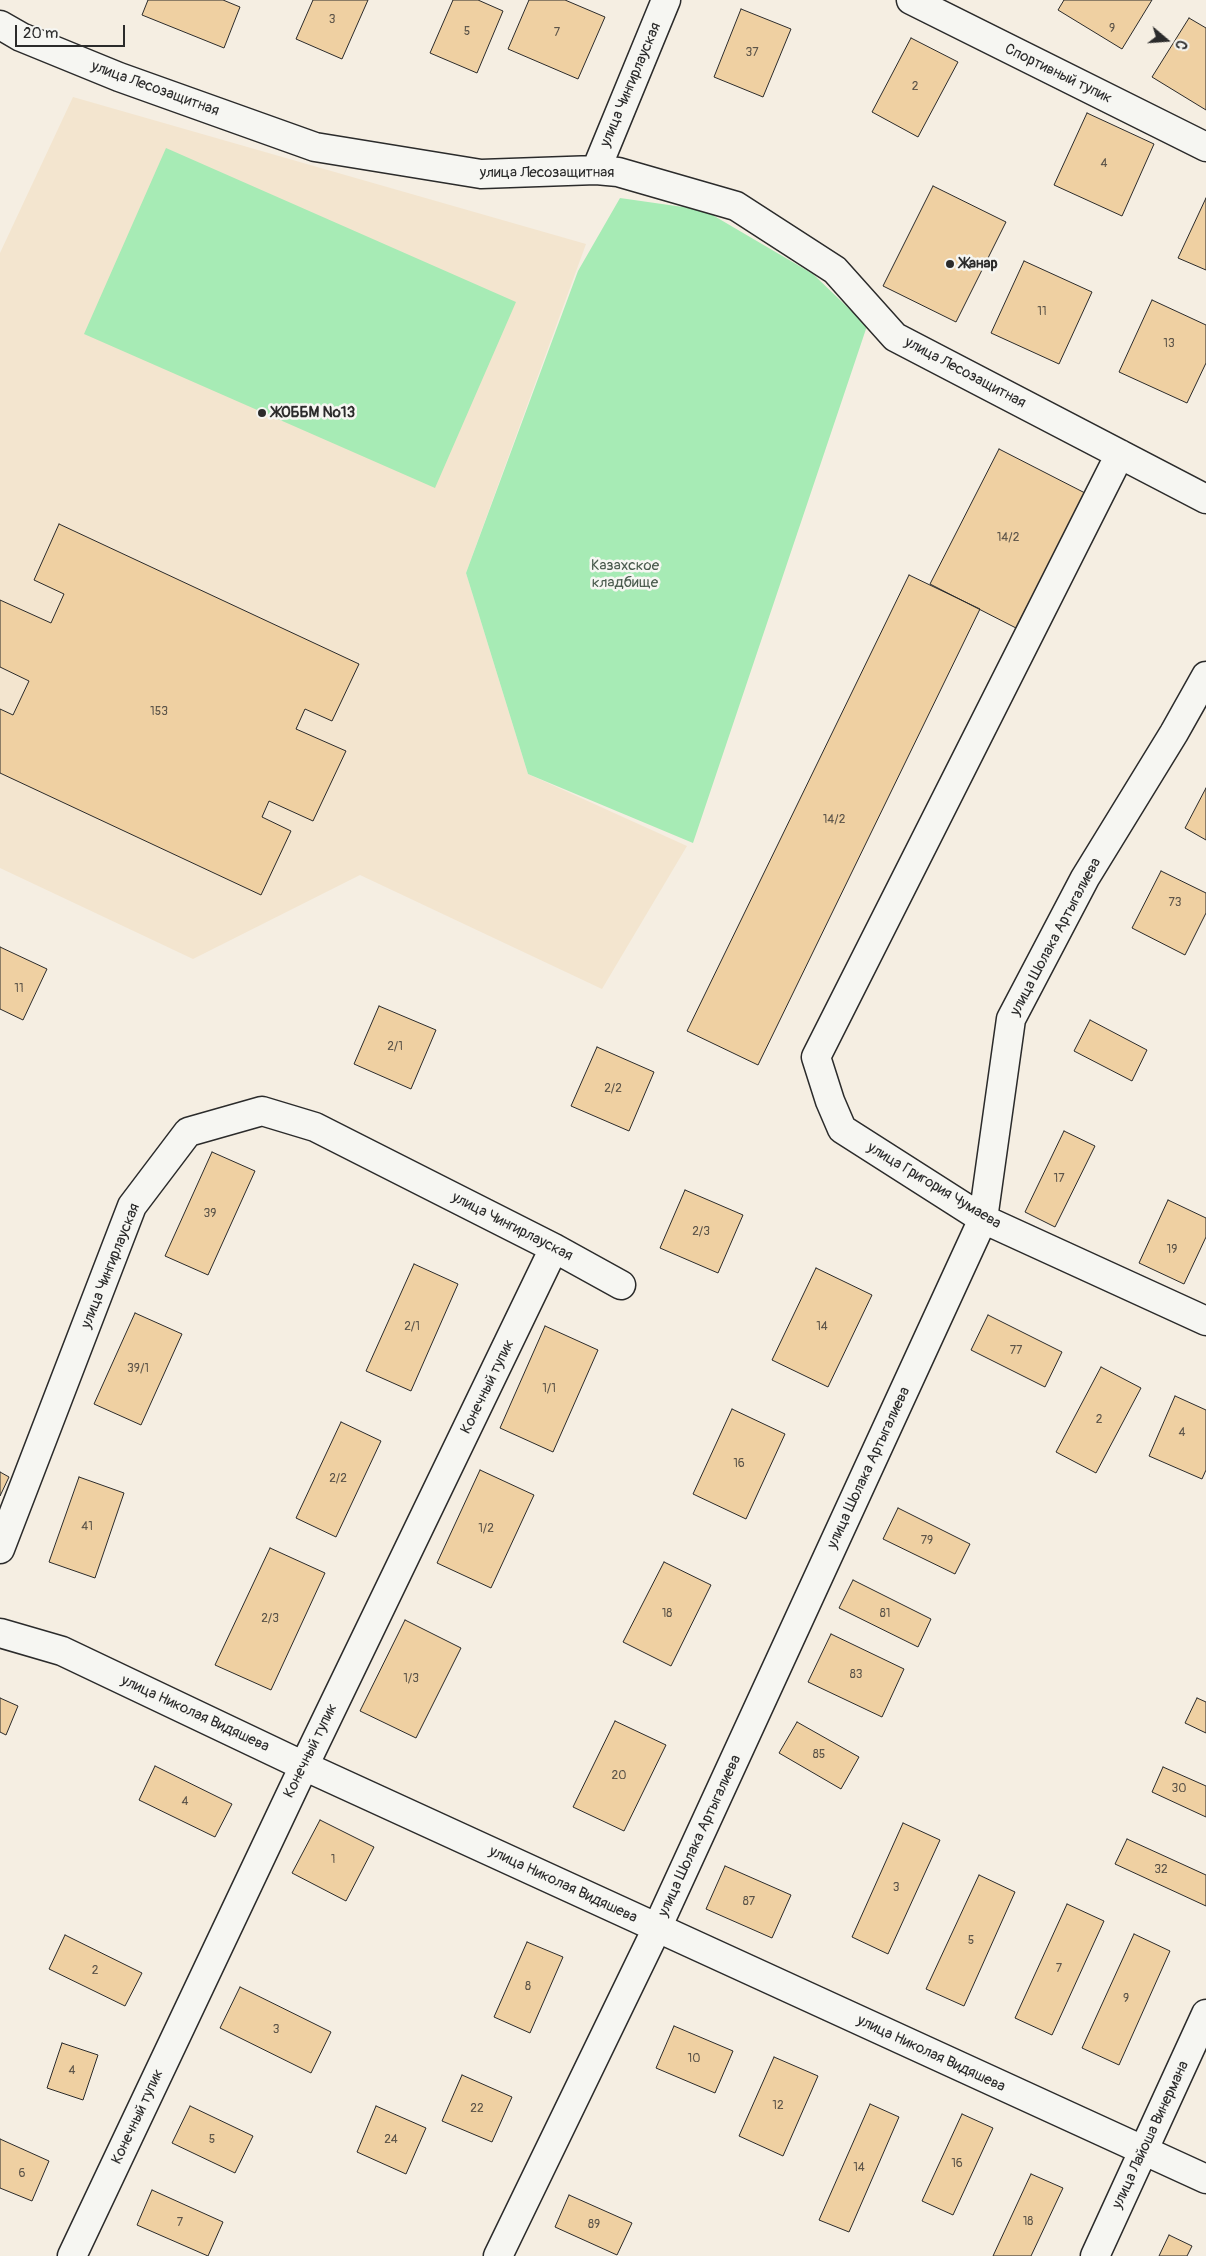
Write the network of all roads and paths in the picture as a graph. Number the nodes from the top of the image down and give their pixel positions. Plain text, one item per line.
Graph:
1 (666, 0) edge
2 (911, 0) edge
3 (0, 25) edge
4 (1206, 147) edge
5 (596, 170) junction
6 (1120, 454) junction
7 (1206, 499) edge
8 (1206, 676) edge
9 (983, 1219) junction
10 (554, 1248) junction
11 (621, 1284) dead end
12 (1206, 1322) edge
13 (0, 1548) edge
14 (0, 1633) edge
15 (304, 1766) junction
16 (657, 1928) junction
17 (1206, 2014) edge
18 (1144, 2151) junction
19 (1206, 2179) edge
20 (72, 2256) edge
21 (498, 2256) edge
22 (1095, 2256) edge

1 - 5 street, улица Чингирлауская
2 - 4 street, Спортивный тупик
3 - 5 street, улица Лесозащитная
5 - 6 street, улица Лесозащитная
6 - 7 street, улица Лесозащитная
6 - 9 street, улица Григория Чумаева
8 - 9 street, улица Шолака Артыгалиева
9 - 12 street, улица Григория Чумаева
9 - 16 street, улица Шолака Артыгалиева
10 - 11 street, улица Чингирлауская
10 - 13 street, улица Чингирлауская
10 - 15 street, Конечный тупик
14 - 15 street, улица Николая Видяшева
15 - 16 street, улица Николая Видяшева
15 - 20 street, Конечный тупик
16 - 18 street, улица Николая Видяшева
16 - 21 street, улица Шолака Артыгалиева
17 - 18 street, улица Лайоша Винермана
18 - 19 street, улица Николая Видяшева
18 - 22 street, улица Лайоша Винермана

